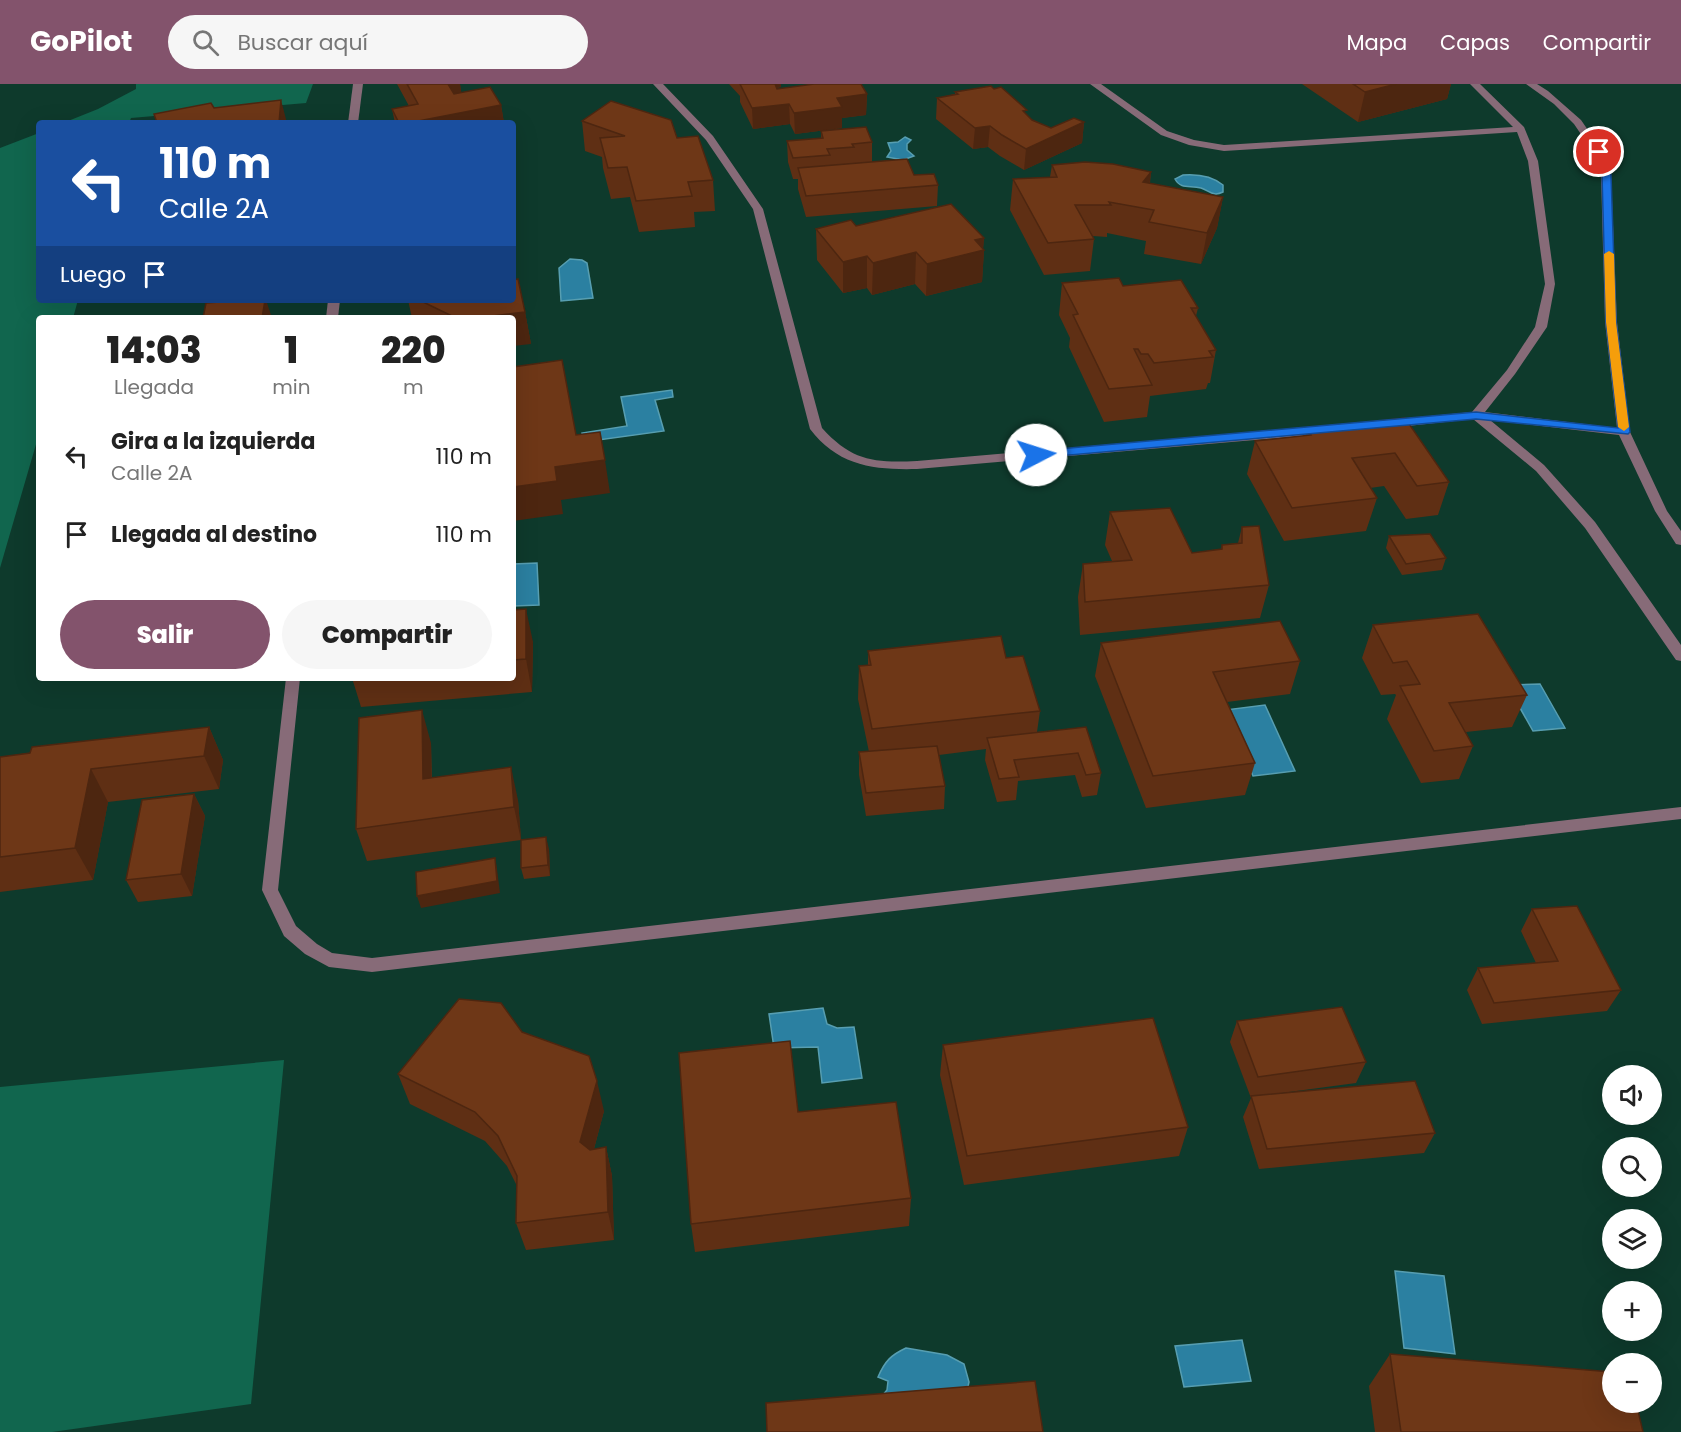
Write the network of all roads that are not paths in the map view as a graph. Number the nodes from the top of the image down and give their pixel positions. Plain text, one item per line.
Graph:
1 (358, 84) edge
2 (658, 84) edge
3 (1095, 84) edge
4 (1475, 84) edge
5 (1531, 84) edge
6 (353, 120) edge
7 (1521, 129) junction
8 (1476, 415) junction
9 (1380, 425) edge
10 (1345, 428) edge
11 (1624, 432) junction
12 (1681, 541) edge
13 (1681, 656) edge
14 (293, 681) edge
15 (1681, 813) edge

1 - 6 street
2 - 10 street
3 - 7 street
4 - 7 street
5 - 11 street
7 - 8 street
8 - 9 street
8 - 11 street
8 - 13 street
11 - 12 street
14 - 15 street

